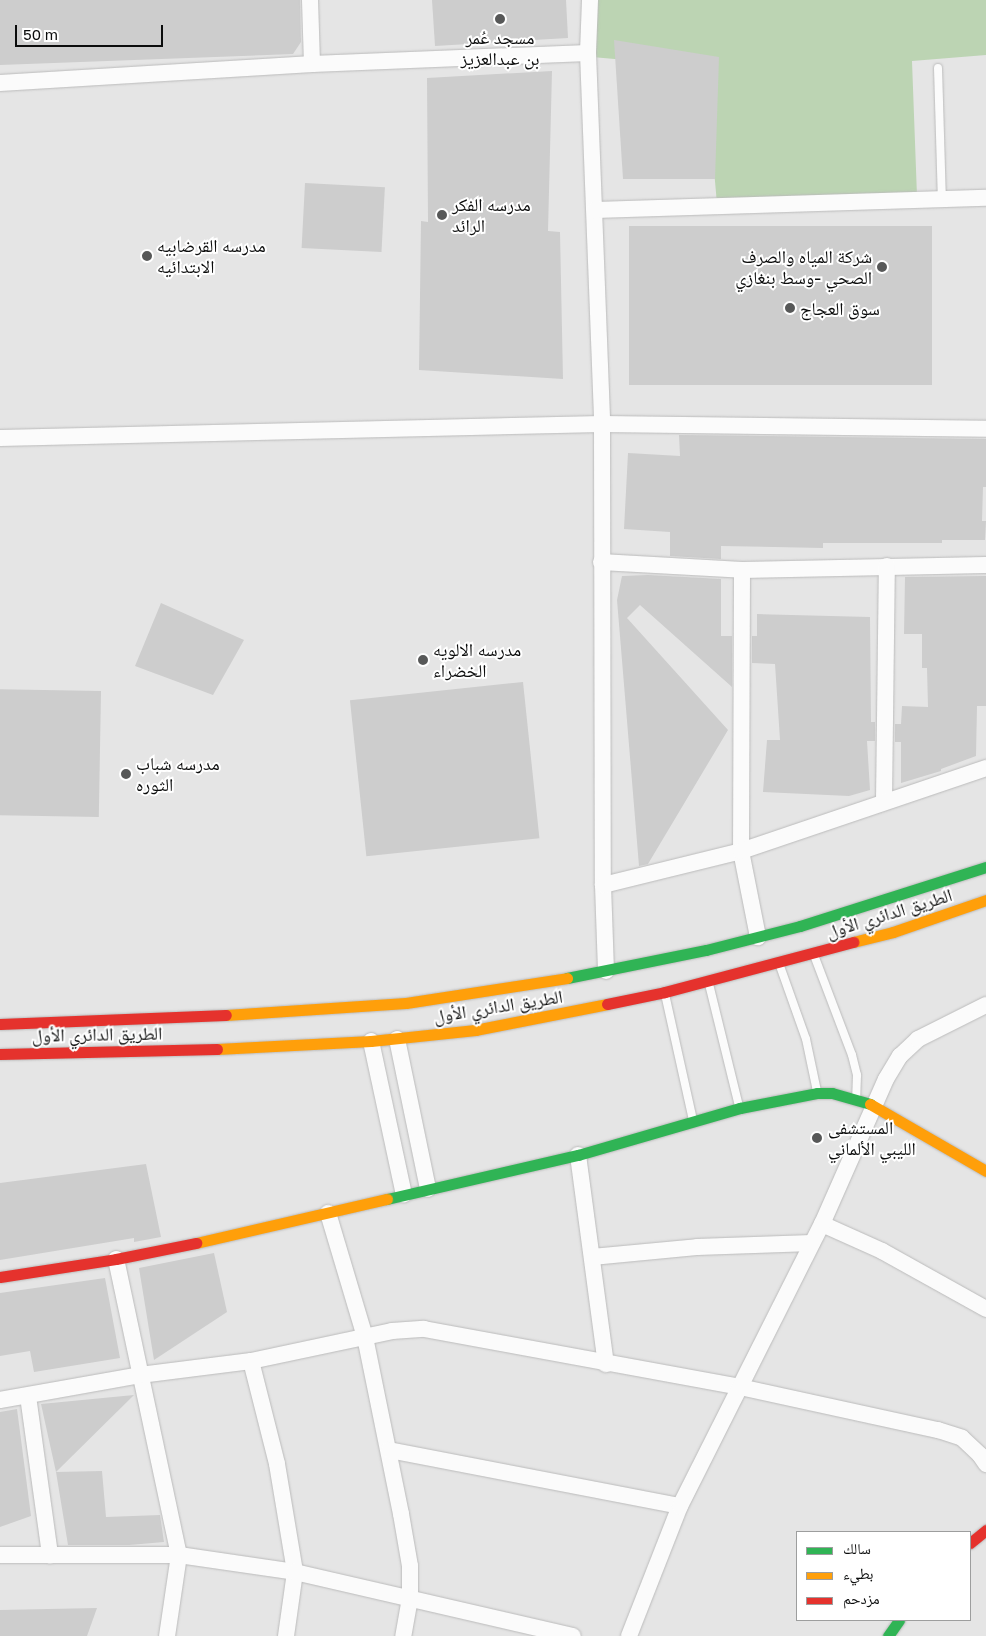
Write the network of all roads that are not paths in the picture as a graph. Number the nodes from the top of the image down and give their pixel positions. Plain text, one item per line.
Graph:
1 (310, 0) edge
2 (590, 0) edge
3 (588, 53) junction
4 (312, 64) junction
5 (938, 68) dead end
6 (0, 83) edge
7 (986, 198) edge
8 (942, 199) junction
9 (595, 210) junction
10 (602, 424) junction
11 (986, 429) edge
12 (0, 438) edge
13 (601, 562) junction
14 (986, 565) edge
15 (887, 566) junction
16 (742, 570) junction
17 (986, 768) edge
18 (884, 801) junction
19 (740, 851) junction
20 (986, 867) edge
21 (603, 885) junction
22 (986, 900) edge
23 (758, 937) junction
24 (813, 953) junction
25 (779, 962) junction
26 (606, 972) junction
27 (708, 979) junction
28 (665, 992) junction
29 (986, 1005) edge
30 (0, 1024) edge
31 (397, 1039) junction
32 (371, 1041) junction
33 (0, 1054) edge
34 (817, 1093) junction
35 (856, 1100) junction
36 (876, 1106) junction
37 (740, 1108) junction
38 (694, 1121) junction
39 (578, 1155) junction
40 (986, 1172) edge
41 (428, 1189) junction
42 (404, 1195) junction
43 (328, 1213) junction
44 (822, 1224) junction
45 (812, 1243) junction
46 (592, 1257) junction
47 (116, 1259) junction
48 (0, 1277) edge
49 (986, 1309) edge
50 (365, 1337) junction
51 (252, 1361) junction
52 (606, 1364) junction
53 (140, 1375) junction
54 (740, 1387) junction
55 (28, 1396) junction
56 (0, 1400) edge
57 (389, 1450) junction
58 (986, 1464) edge
59 (680, 1506) junction
60 (986, 1530) edge
61 (971, 1542) edge
62 (50, 1555) junction
63 (179, 1555) junction
64 (0, 1556) edge
65 (295, 1572) junction
66 (410, 1598) junction
67 (898, 1621) edge
68 (167, 1636) edge
69 (286, 1636) edge
70 (403, 1636) edge
71 (573, 1636) edge
72 (629, 1636) edge
73 (888, 1636) edge

1 - 4 street
2 - 3 street
3 - 4 street
3 - 9 street
4 - 6 street
5 - 8 lane
7 - 8 street
8 - 9 street
9 - 10 street
10 - 11 street
10 - 12 street
10 - 13 street
13 - 16 street
13 - 21 street
14 - 15 street
15 - 16 street
15 - 18 street
16 - 19 street
17 - 18 street
18 - 19 street
19 - 21 street
19 - 23 street
20 - 23 main road, الطريق الدائري الأول
21 - 26 street
22 - 24 main road, الطريق الدائري الأول
23 - 26 main road, الطريق الدائري الأول
24 - 25 main road, الطريق الدائري الأول
24 - 35 lane
25 - 27 main road, الطريق الدائري الأول
25 - 34 lane
26 - 30 main road, الطريق الدائري الأول
27 - 28 main road, الطريق الدائري الأول
27 - 37 lane
28 - 31 main road, الطريق الدائري الأول
28 - 38 lane
29 - 36 street
31 - 32 main road, الطريق الدائري الأول
31 - 41 street
32 - 33 main road, الطريق الدائري الأول
32 - 42 street
34 - 35 main road
34 - 37 main road
35 - 36 main road
36 - 40 main road
36 - 44 street
37 - 38 main road
38 - 39 main road
39 - 41 main road
39 - 46 street
41 - 42 main road
42 - 43 main road
43 - 47 main road
43 - 50 street
44 - 45 street
44 - 49 street
45 - 46 street
45 - 54 street
46 - 52 street
47 - 48 main road
47 - 53 street
50 - 51 street
50 - 52 street
50 - 57 street
51 - 53 street
51 - 65 street
52 - 54 street
53 - 55 street
53 - 63 street
54 - 58 street
54 - 59 street
55 - 56 street
55 - 62 street
57 - 59 street
57 - 66 street
59 - 72 street
60 - 61 main road
62 - 63 street
62 - 64 street
63 - 65 street
63 - 68 street
65 - 66 street
65 - 69 street
66 - 70 street
66 - 71 street
67 - 73 main road

